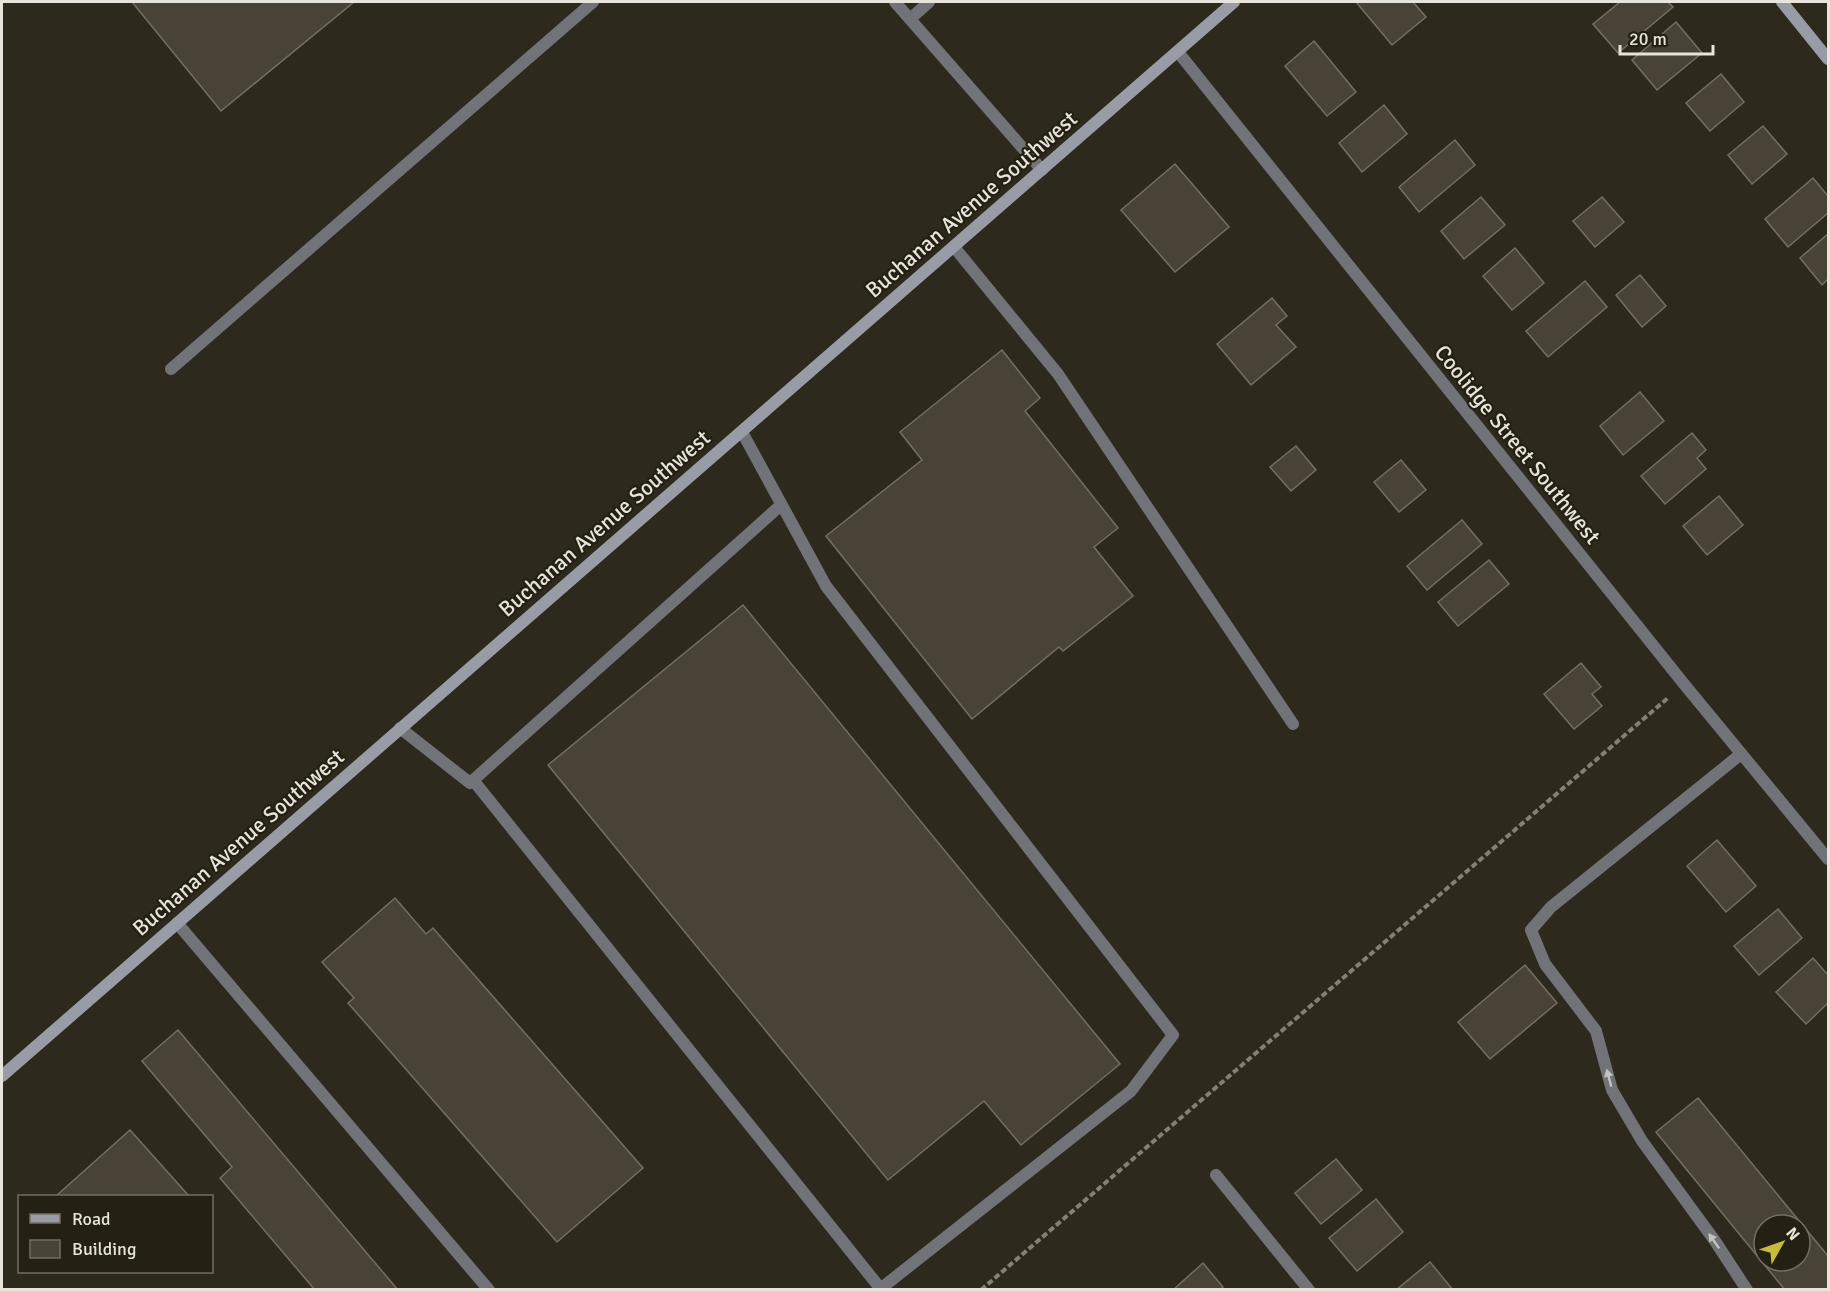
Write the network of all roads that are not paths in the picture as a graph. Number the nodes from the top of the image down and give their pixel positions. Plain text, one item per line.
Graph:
1 (593, 2) edge
2 (895, 2) edge
3 (929, 2) edge
4 (1234, 2) edge
5 (1782, 2) edge
6 (910, 19) junction
7 (1178, 52) junction
8 (1828, 58) edge
9 (1042, 170) junction
10 (954, 247) junction
11 (171, 369) dead end
12 (742, 432) junction
13 (781, 505) junction
14 (1293, 724) dead end
15 (400, 728) junction
16 (1741, 753) junction
17 (473, 780) junction
18 (1828, 859) edge
19 (177, 923) junction
20 (2, 1076) edge
21 (1216, 1175) dead end
22 (879, 1289) edge
23 (489, 1290) edge
24 (1309, 1290) edge
25 (1747, 1290) edge

1 - 11 street
2 - 6 street
3 - 6 street
4 - 7 street, Buchanan Avenue Southwest
5 - 8 street
6 - 9 street
7 - 9 street, Buchanan Avenue Southwest
7 - 16 street, Coolidge Street Southwest
9 - 10 street, Buchanan Avenue Southwest
10 - 12 street, Buchanan Avenue Southwest
10 - 14 street
12 - 13 street
12 - 15 street, Buchanan Avenue Southwest
13 - 17 street
13 - 22 street
15 - 17 street
15 - 19 street, Buchanan Avenue Southwest
16 - 18 street, Coolidge Street Southwest
25 -> 16 street
17 - 22 street
19 - 20 street, Buchanan Avenue Southwest
19 - 23 street
21 - 24 street

